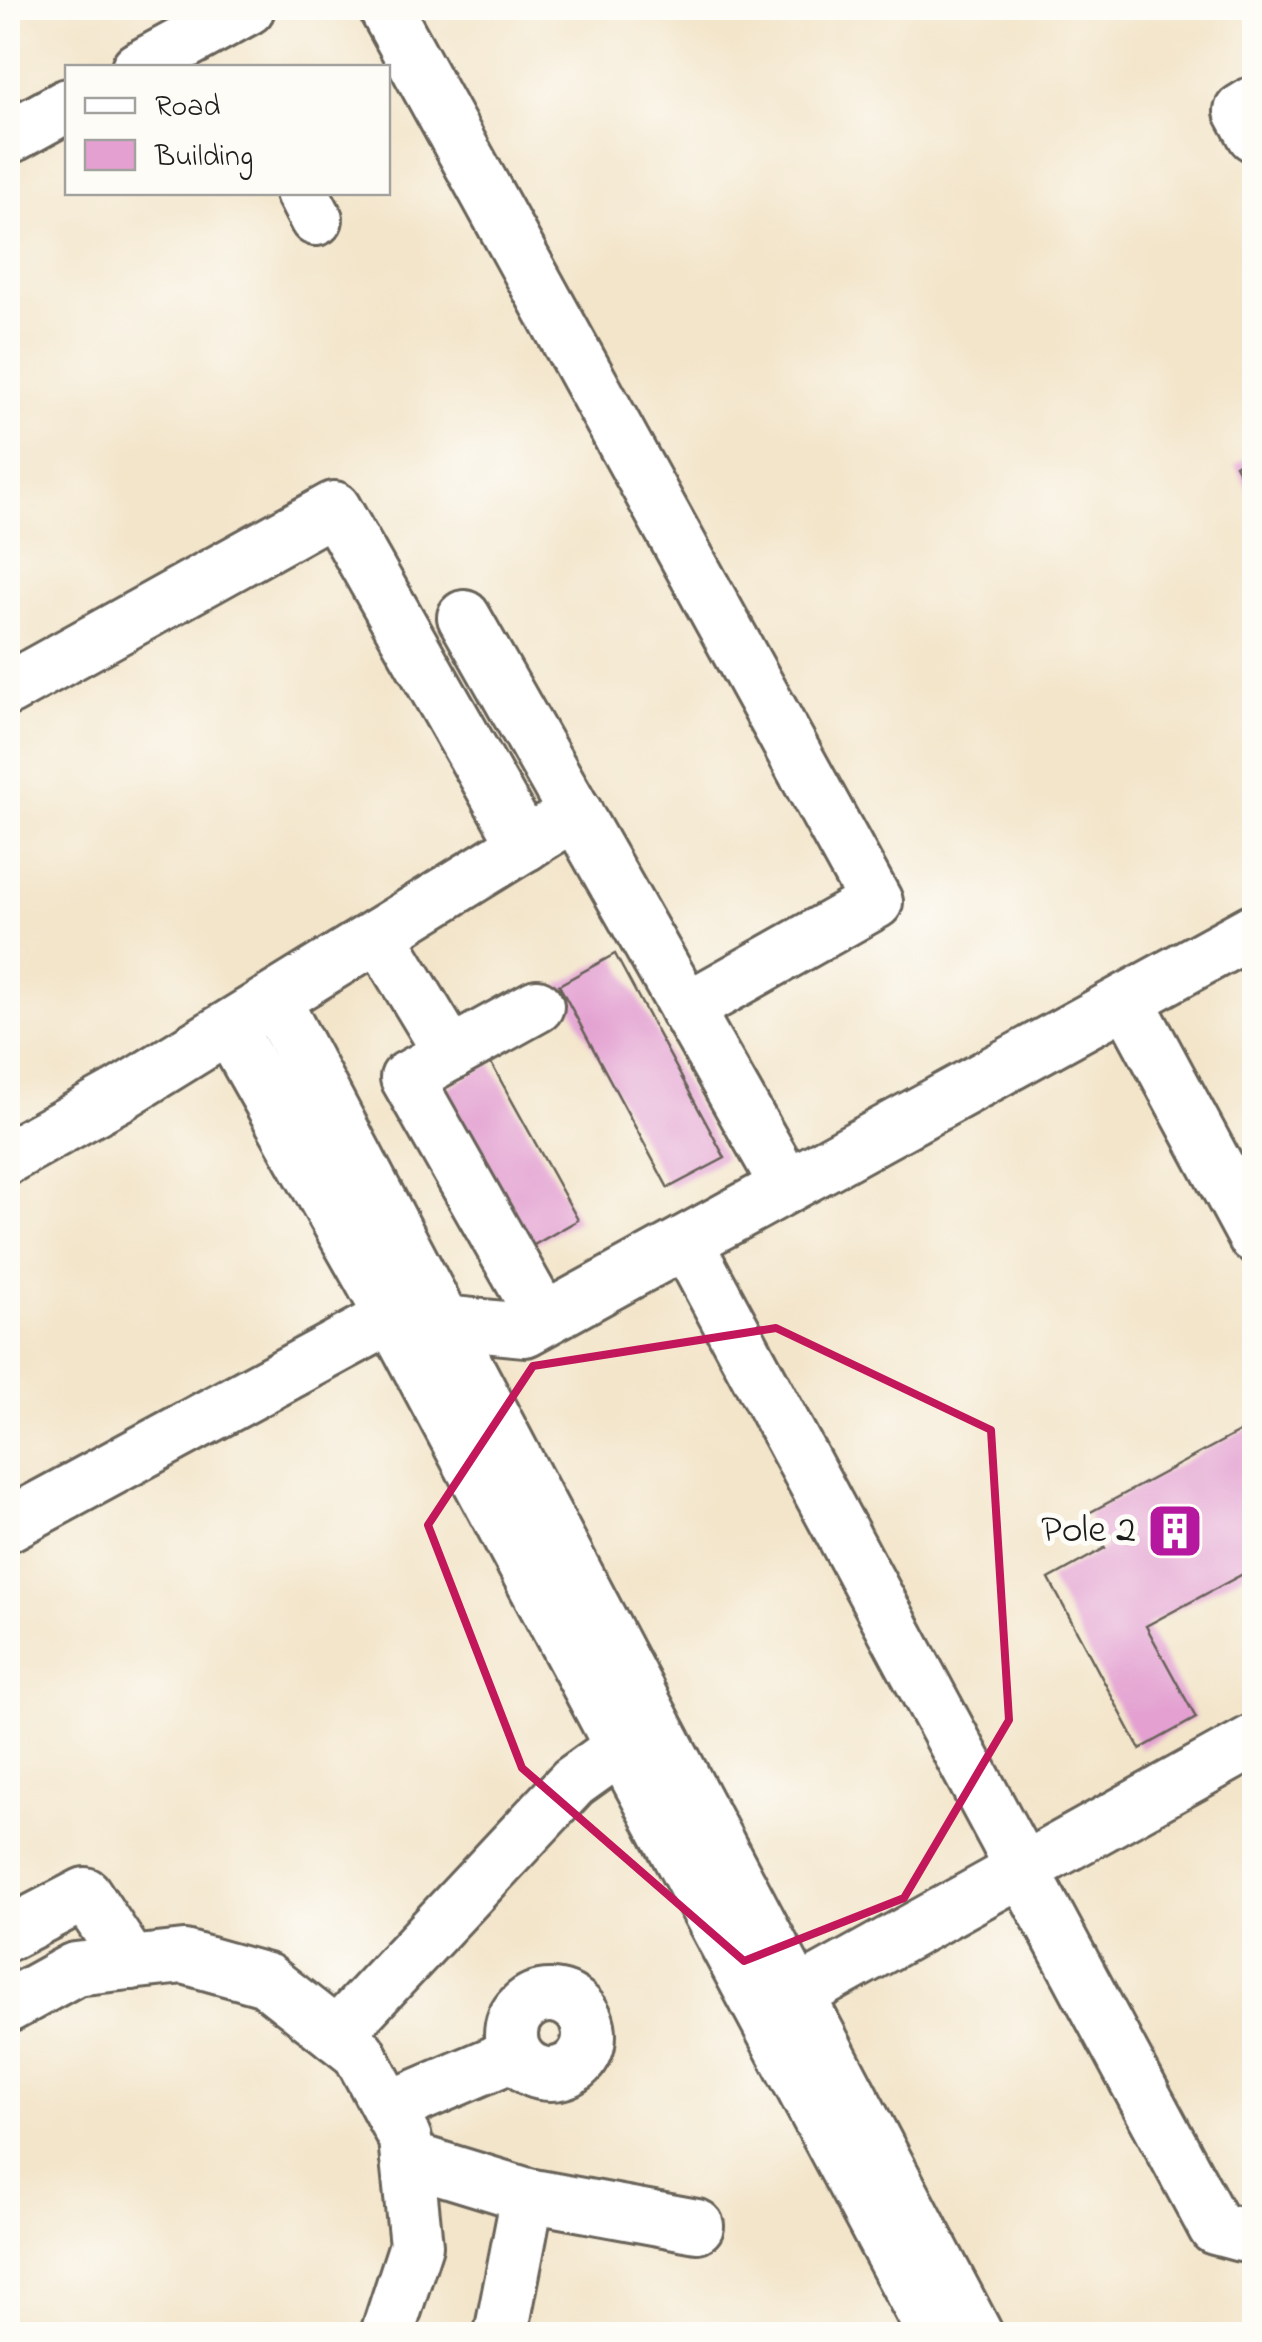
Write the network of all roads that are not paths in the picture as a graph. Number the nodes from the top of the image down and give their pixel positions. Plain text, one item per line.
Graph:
1 (385, 8) edge
2 (230, 34) edge
3 (146, 65) edge
4 (1254, 103) edge
5 (65, 107) edge
6 (1254, 135) edge
7 (8, 138) edge
8 (464, 617) dead end
9 (8, 689) edge
10 (576, 814) junction
11 (525, 845) junction
12 (1254, 930) edge
13 (379, 935) junction
14 (274, 1000) junction
15 (1126, 1000) junction
16 (536, 1006) dead end
17 (686, 1009) junction
18 (229, 1028) junction
19 (451, 1054) junction
20 (8, 1157) edge
21 (787, 1186) junction
22 (1254, 1236) edge
23 (686, 1242) junction
24 (392, 1317) junction
25 (543, 1318) junction
26 (445, 1322) junction
27 (8, 1525) edge
28 (638, 1735) junction
29 (1254, 1742) edge
30 (1021, 1869) junction
31 (8, 1934) edge
32 (131, 1963) junction
33 (798, 1994) junction
34 (8, 2006) edge
35 (336, 2035) junction
36 (513, 2055) dead end
37 (389, 2108) junction
38 (408, 2158) junction
39 (528, 2195) junction
40 (697, 2226) dead end
41 (1254, 2228) edge
42 (387, 2334) edge
43 (502, 2334) edge
44 (934, 2334) edge
45 (976, 2334) edge

1 - 17 lane
2 - 3 lane
4 - 6 lane
5 - 7 lane
8 - 10 lane
9 - 11 lane
10 - 11 lane
10 - 17 lane
11 - 13 lane
12 - 15 lane
13 - 14 lane
13 - 19 lane
14 - 18 lane
14 - 26 lane
15 - 21 lane
15 - 22 lane
16 - 19 lane
17 - 21 lane
18 - 20 lane
18 - 24 lane
19 - 25 lane
21 - 23 lane
23 - 25 lane
23 - 30 lane
24 - 26 lane
24 - 27 lane
24 - 28 lane
25 - 26 lane
26 - 28 lane
28 - 33 lane
28 - 35 lane
28 - 44 lane
29 - 30 lane
30 - 33 lane
30 - 41 lane
31 - 32 lane
32 - 34 lane
32 - 35 lane
33 - 45 lane
35 - 37 lane
36 - 37 lane
37 - 38 lane
38 - 39 lane
38 - 42 lane
39 - 40 lane
39 - 43 lane

